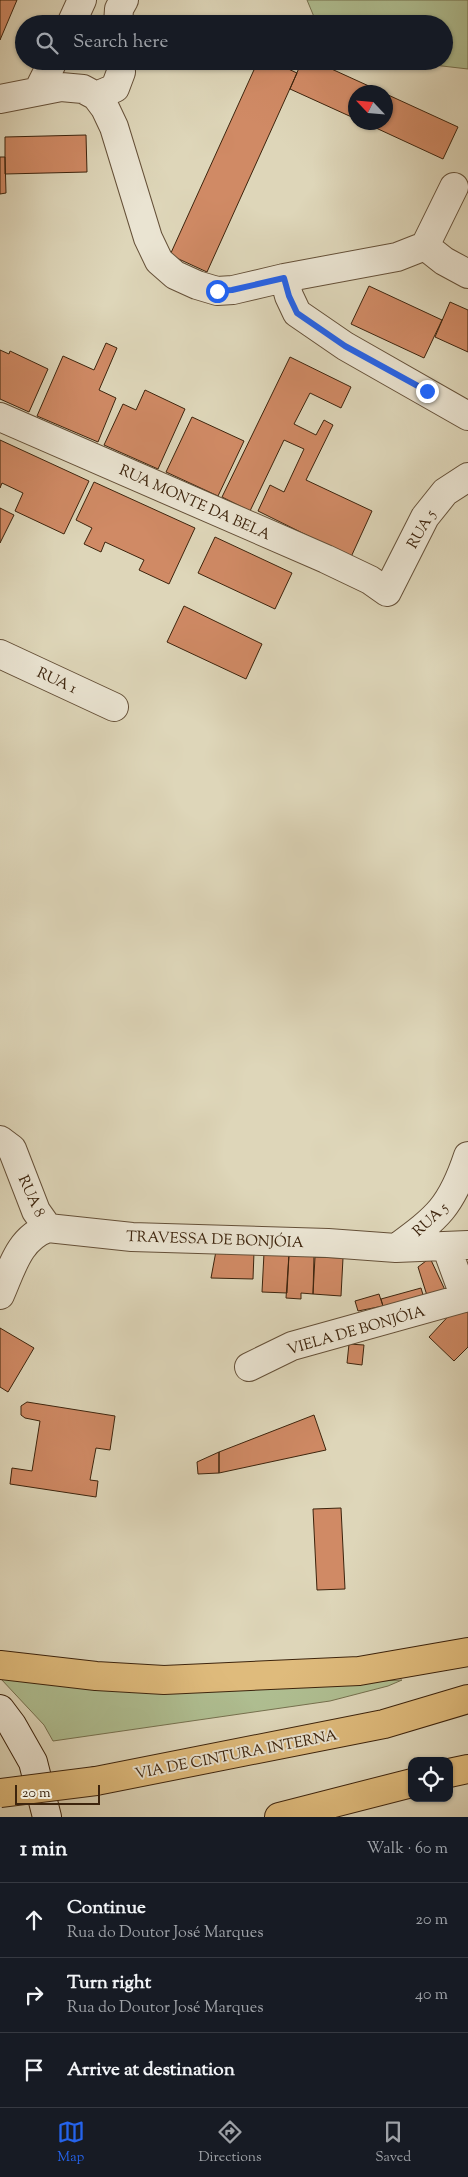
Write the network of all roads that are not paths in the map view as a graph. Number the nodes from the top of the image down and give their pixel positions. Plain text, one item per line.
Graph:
1 (82, 0) edge
2 (124, 0) edge
3 (75, 15) edge
4 (119, 15) edge
5 (48, 70) edge
6 (121, 70) edge
7 (38, 91) junction
8 (96, 96) junction
9 (0, 99) edge
10 (454, 187) dead end
11 (425, 246) junction
12 (468, 274) edge
13 (284, 278) junction
14 (468, 416) edge
15 (0, 417) edge
16 (468, 477) edge
17 (387, 592) joint
18 (2, 661) edge
19 (114, 707) dead end
20 (0, 1140) edge
21 (468, 1156) edge
22 (48, 1228) junction
23 (457, 1245) edge
24 (396, 1248) junction
25 (0, 1294) edge
26 (466, 1298) edge
27 (249, 1367) dead end
28 (468, 1652) edge
29 (0, 1665) edge
30 (468, 1699) edge
31 (0, 1709) edge
32 (468, 1769) edge
33 (453, 1773) edge
34 (408, 1784) edge
35 (0, 1793) edge
36 (47, 1817) edge
37 (279, 1817) edge

1 - 3 street
2 - 4 street
5 - 7 street
6 - 8 street
7 - 8 street
7 - 9 street
8 - 13 street
10 - 11 street
11 - 12 street
11 - 13 street
13 - 14 street
15 - 17 street, RUA MONTE DA BELA
16 - 17 street, RUA 5
18 - 19 street, RUA 1
20 - 22 street, RUA 8
21 - 24 street, RUA 5
22 - 24 street, TRAVESSA DE BONJÓIA
22 - 25 street
23 - 24 street, TRAVESSA DE BONJÓIA
23 - 26 street, VIELA DE BONJÓIA
26 - 27 street, VIELA DE BONJÓIA
28 - 29 highway
30 - 35 highway, VIA DE CINTURA INTERNA, bridge
31 - 36 street
32 - 33 highway
34 - 37 highway

